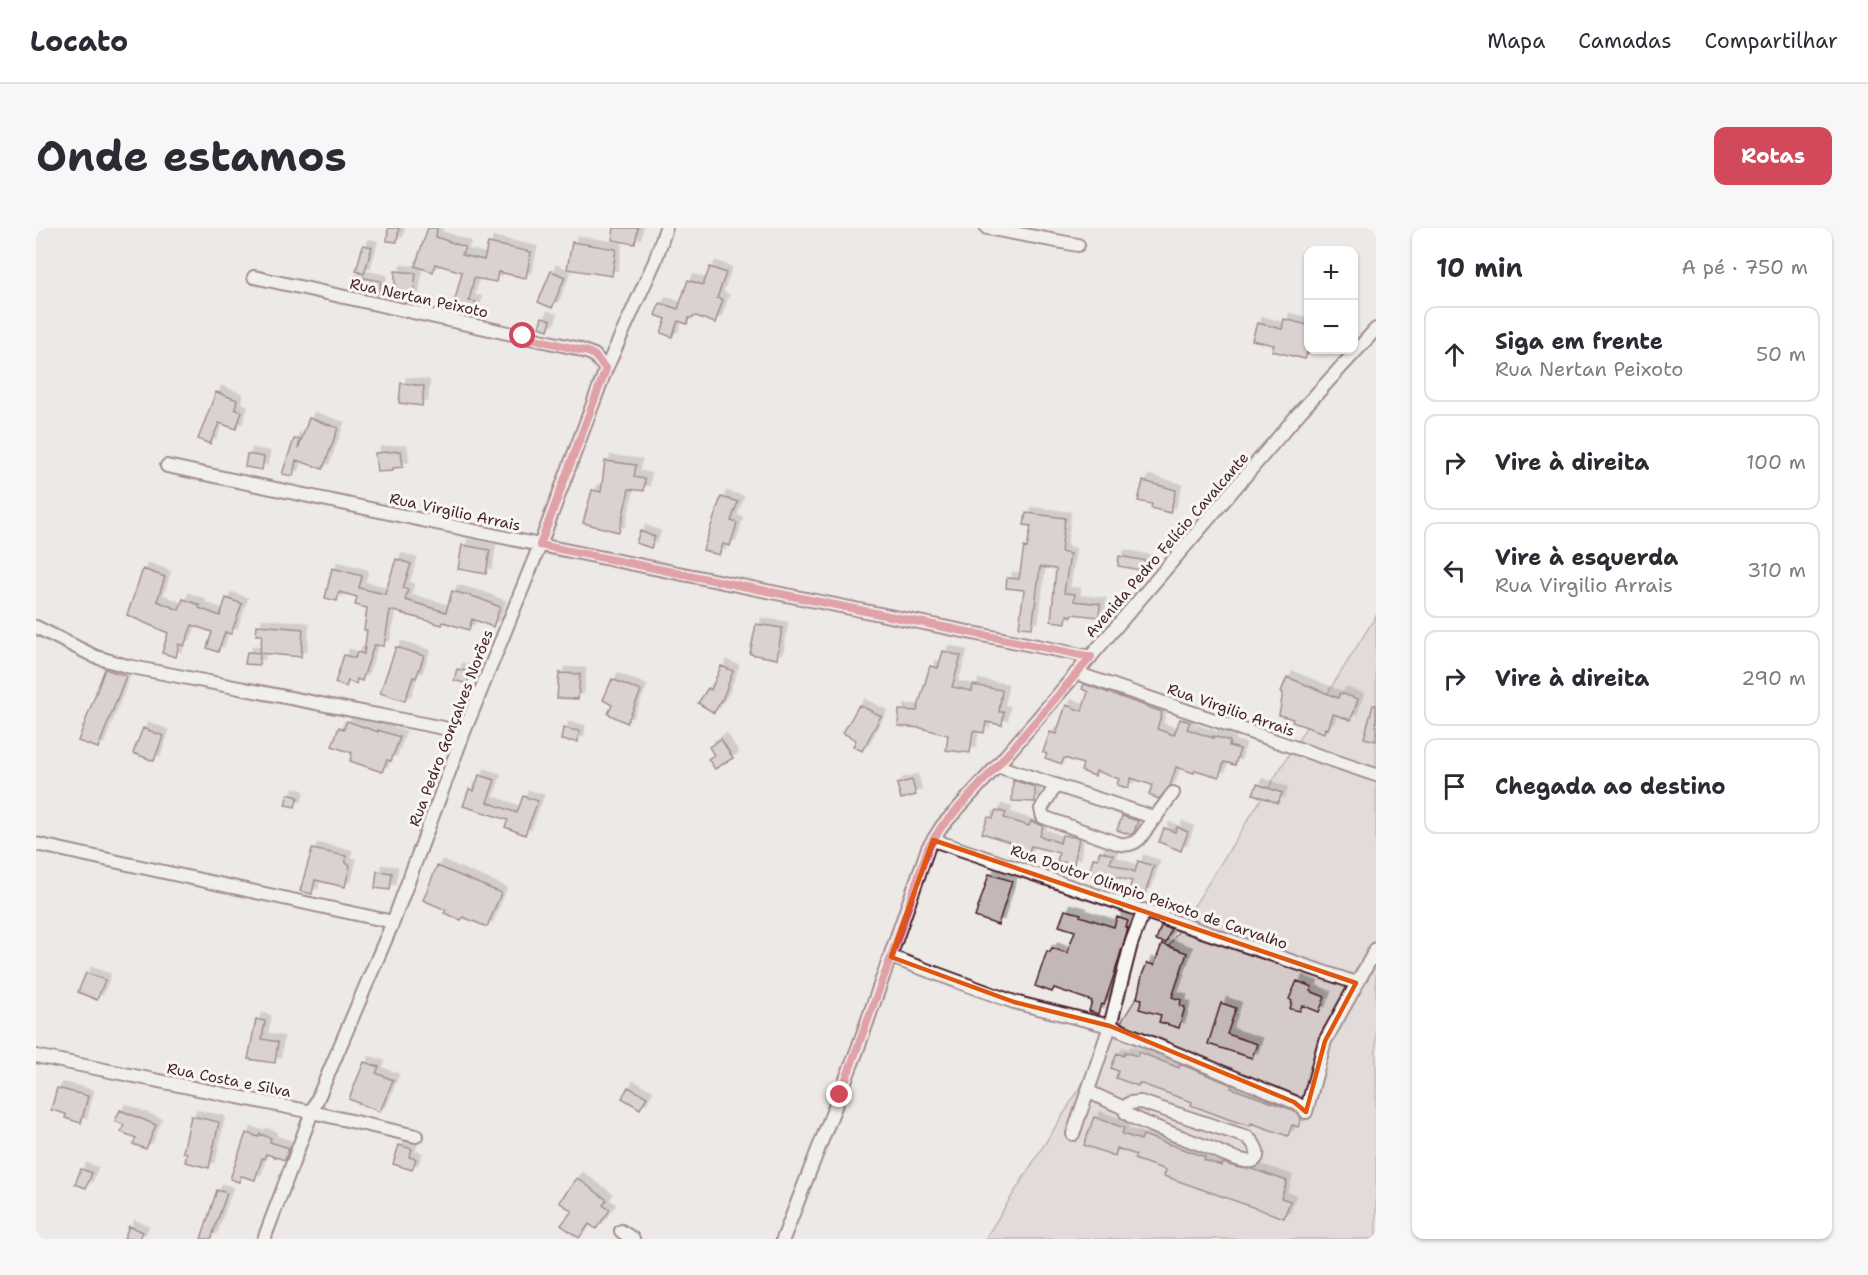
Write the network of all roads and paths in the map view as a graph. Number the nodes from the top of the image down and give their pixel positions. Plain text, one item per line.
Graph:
1 (666, 228) edge
2 (987, 228) edge
3 (1078, 245) dead end
4 (254, 277) dead end
5 (1376, 329) edge
6 (606, 369) junction
7 (167, 466) dead end
8 (540, 545) junction
9 (36, 627) edge
10 (1091, 657) junction
11 (1076, 673) junction
12 (464, 732) junction
13 (997, 766) junction
14 (1376, 774) edge
15 (1056, 785) junction
16 (1173, 793) dead end
17 (1156, 818) junction
18 (933, 840) junction
19 (36, 844) edge
20 (1144, 910) junction
21 (393, 922) junction
22 (1376, 949) edge
23 (891, 957) junction
24 (1356, 983) junction
25 (1110, 1026) junction
26 (36, 1056) edge
27 (1089, 1092) junction
28 (1125, 1108) junction
29 (312, 1112) junction
30 (1073, 1134) dead end
31 (416, 1137) dead end
32 (621, 1231) dead end
33 (264, 1239) edge
34 (633, 1239) edge
35 (783, 1239) edge

1 - 6 street, Rua Pedro Gonçalves Norões
2 - 3 street
4 - 6 street, Rua Nertan Peixoto
5 - 10 street, Avenida Pedro Felício Cavalcante
6 - 8 street, Rua Pedro Gonçalves Norões
7 - 8 street, Rua Virgilio Arrais
8 - 10 street, Rua Virgilio Arrais
8 - 12 street, Rua Pedro Gonçalves Norões
9 - 12 street
10 - 11 street, Avenida Pedro Felício Cavalcante
11 - 13 street, Avenida Pedro Felício Cavalcante
11 - 14 street, Rua Virgilio Arrais
12 - 21 street, Rua Pedro Gonçalves Norões
13 - 15 street
13 - 18 street, Avenida Pedro Felício Cavalcante
15 - 17 street
15 - 17 street
16 - 17 street
18 - 20 street, Rua Doutor Olimpio Peixoto de Carvalho
18 - 23 street, Avenida Pedro Felício Cavalcante
19 - 21 street
20 - 24 street, Rua Doutor Olimpio Peixoto de Carvalho
20 - 25 street
21 - 29 street, Rua Pedro Gonçalves Norões
22 - 24 street
23 - 25 street
23 - 35 street, Avenida Pedro Felício Cavalcante
24 - 25 street
25 - 27 street
26 - 29 street, Rua Costa e Silva
27 - 28 street
27 - 30 street
28 - 28 street
29 - 31 street, Rua Costa e Silva
29 - 33 street, Rua Pedro Gonçalves Norões
32 - 34 street

